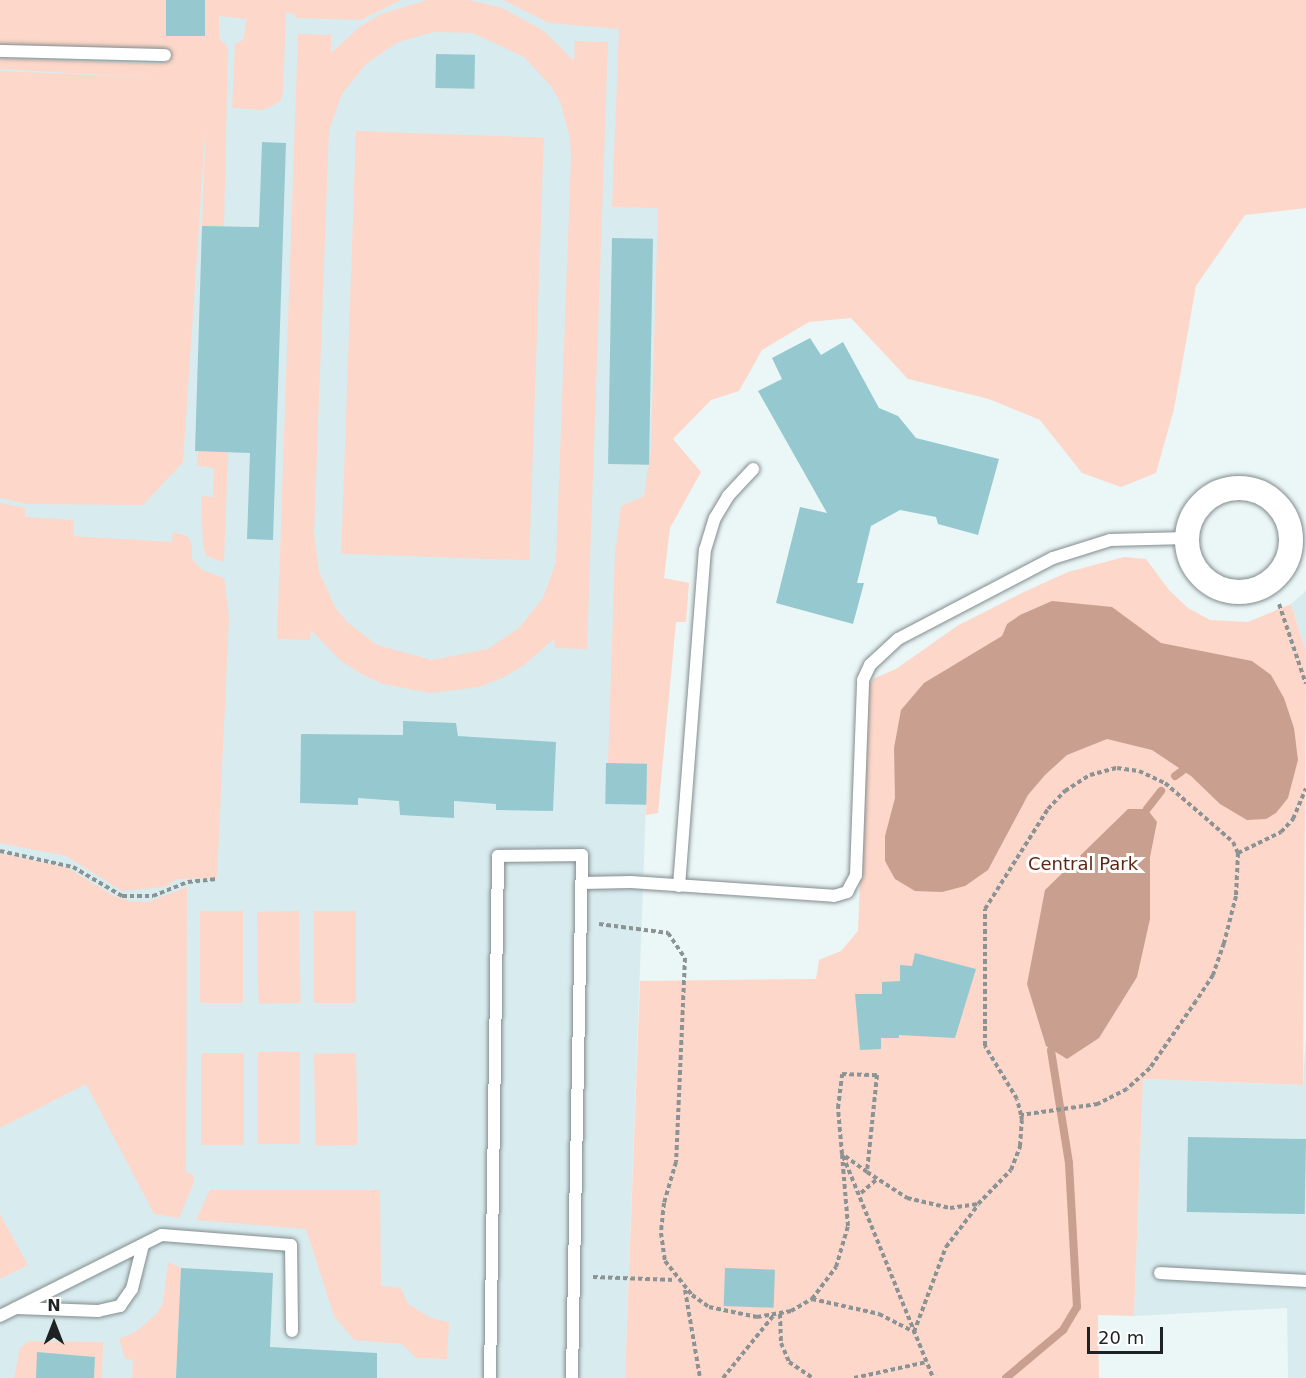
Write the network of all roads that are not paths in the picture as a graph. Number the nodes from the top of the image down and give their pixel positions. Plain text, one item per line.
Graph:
1 (0, 51) edge
2 (165, 56) dead end
3 (753, 469) dead end
4 (1298, 526) edge
5 (1187, 537) junction
6 (1297, 558) edge
7 (580, 883) junction
8 (679, 886) junction
9 (143, 1245) junction
10 (1160, 1273) dead end
11 (1306, 1281) edge
12 (15, 1307) junction
13 (0, 1316) edge
14 (292, 1331) dead end
15 (490, 1378) edge
16 (572, 1378) edge

1 - 2 lane
3 - 8 lane
4 - 5 street
4 - 6 street
5 - 6 street
5 - 8 lane
7 - 8 lane
7 - 15 lane
7 - 16 lane
9 - 12 lane
9 - 12 lane
9 - 14 lane
10 - 11 lane
12 - 13 lane

